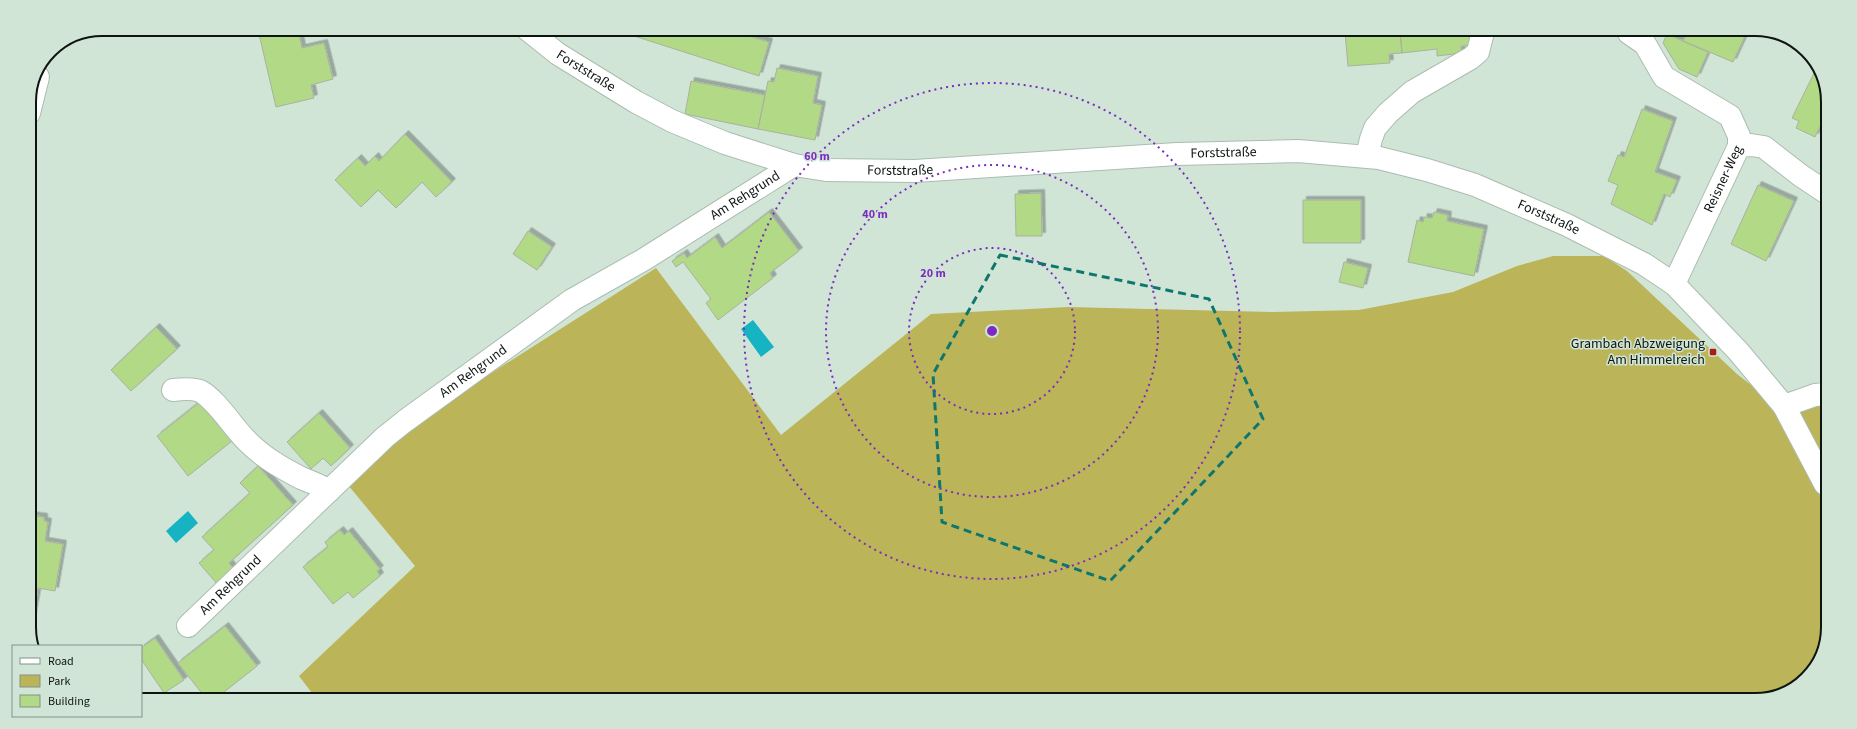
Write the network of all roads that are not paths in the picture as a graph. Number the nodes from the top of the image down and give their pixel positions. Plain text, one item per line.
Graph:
1 (536, 36) edge
2 (1482, 36) edge
3 (1633, 36) edge
4 (1739, 146) junction
5 (1367, 156) junction
6 (794, 165) junction
7 (1821, 189) edge
8 (1674, 284) junction
9 (173, 390) dead end
10 (1821, 394) edge
11 (1784, 406) junction
12 (1821, 476) edge
13 (329, 491) junction
14 (188, 626) dead end

1 - 6 street, Forststraße
2 - 5 street
3 - 4 street
4 - 7 street, Reisner-Weg
4 - 8 street, Reisner-Weg
5 - 6 street, Forststraße
5 - 8 street, Forststraße
6 - 13 street, Am Rehgrund
8 - 11 street, Forststraße
9 - 13 street
10 - 11 street
11 - 12 street, Forststraße
13 - 14 street, Am Rehgrund

